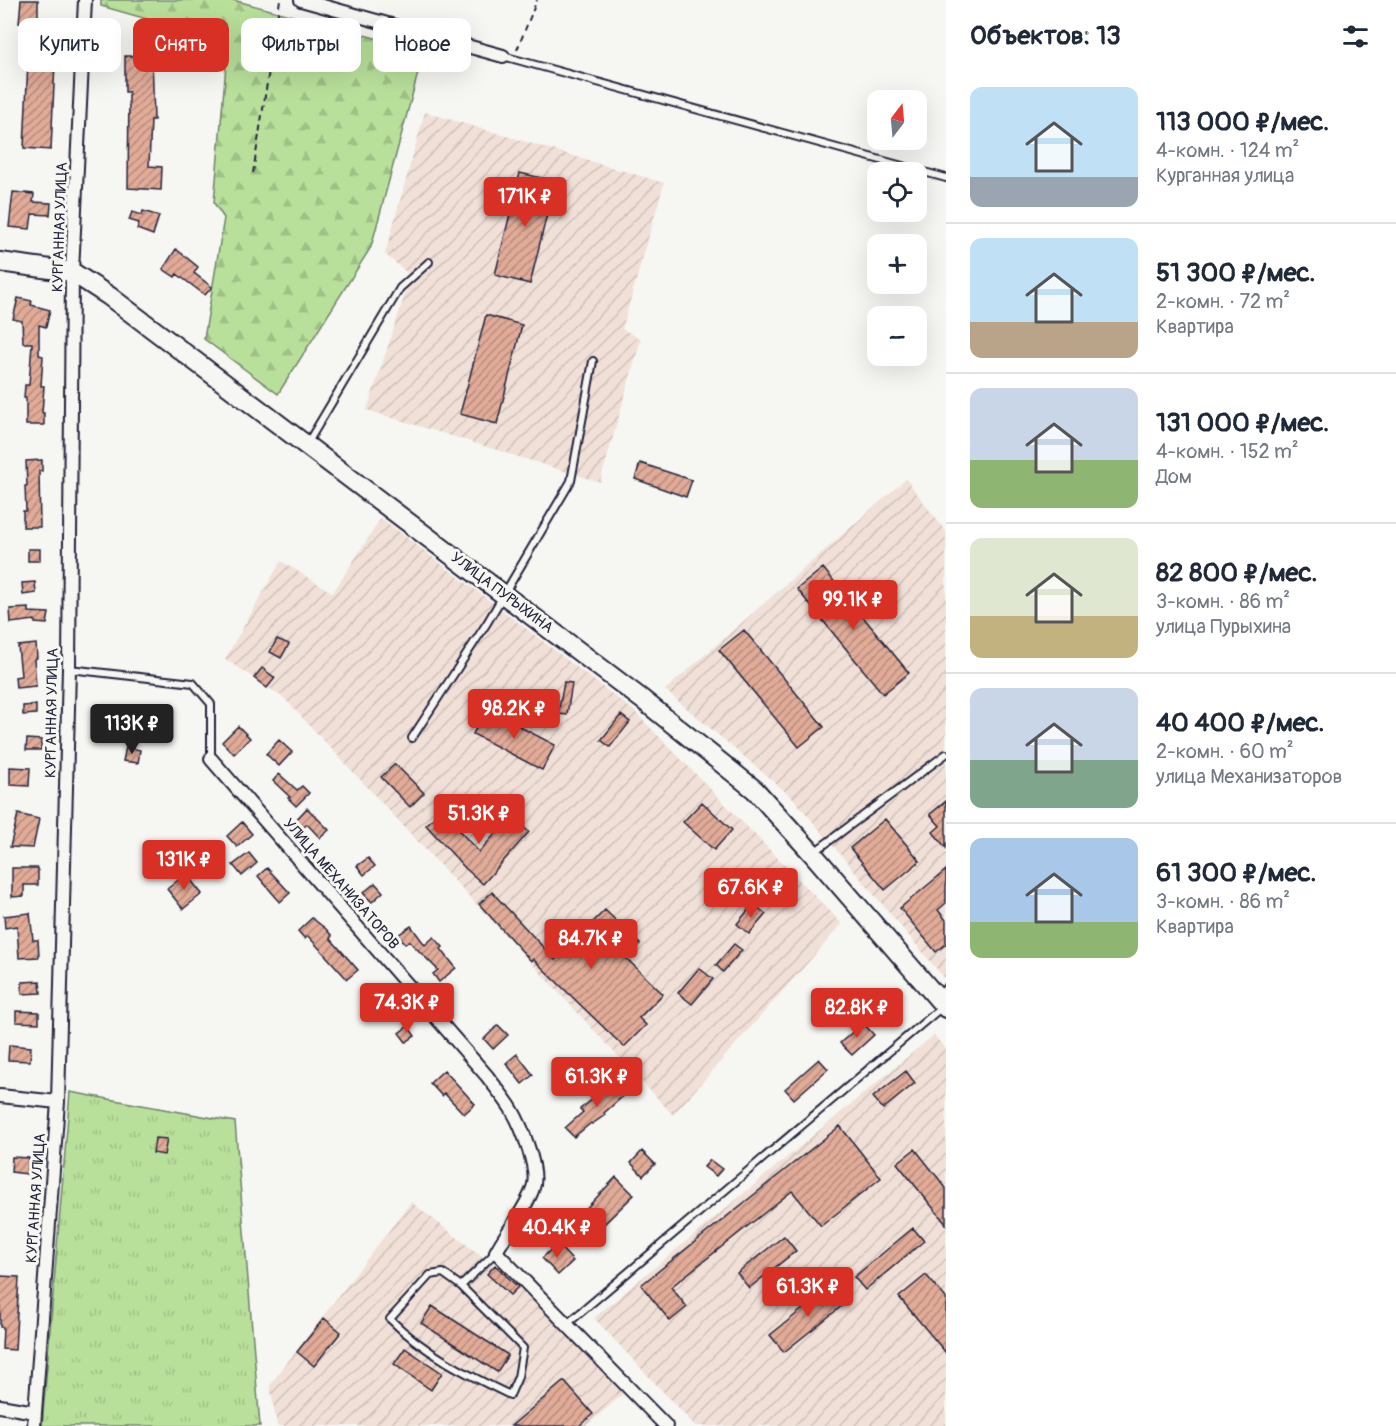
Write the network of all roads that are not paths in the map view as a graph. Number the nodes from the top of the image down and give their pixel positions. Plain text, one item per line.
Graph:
1 (85, 0) edge
2 (301, 0) edge
3 (508, 57) joint
4 (946, 178) edge
5 (0, 262) edge
6 (429, 262) dead end
7 (72, 272) junction
8 (593, 361) dead end
9 (307, 445) junction
10 (504, 595) junction
11 (69, 669) junction
12 (412, 738) dead end
13 (946, 754) edge
14 (211, 759) joint
15 (812, 853) junction
16 (943, 1000) edge
17 (0, 1096) edge
18 (58, 1102) junction
19 (496, 1252) junction
20 (461, 1286) junction
21 (566, 1324) junction
22 (0, 1406) edge
23 (35, 1412) junction
24 (34, 1426) edge
25 (666, 1426) edge

1 - 7 street, КУРГАННАЯ УЛИЦА
2 - 3 street
3 - 4 lane
5 - 7 street, УЛИЦА ПУРЫХИНА
6 - 9 lane
7 - 9 street, УЛИЦА ПУРЫХИНА
7 - 11 street, КУРГАННАЯ УЛИЦА
8 - 10 lane
9 - 10 street, УЛИЦА ПУРЫХИНА
10 - 12 lane
10 - 15 street, УЛИЦА ПУРЫХИНА
11 - 14 lane
11 - 18 street, КУРГАННАЯ УЛИЦА
13 - 15 lane
14 - 19 street, УЛИЦА МЕХАНИЗАТОРОВ
15 - 16 street, УЛИЦА ПУРЫХИНА
16 - 21 lane
17 - 18 street
18 - 23 street, КУРГАННАЯ УЛИЦА
19 - 20 lane
19 - 21 street
20 - 20 lane
21 - 25 street
22 - 23 street
23 - 24 street, КУРГАННАЯ УЛИЦА

